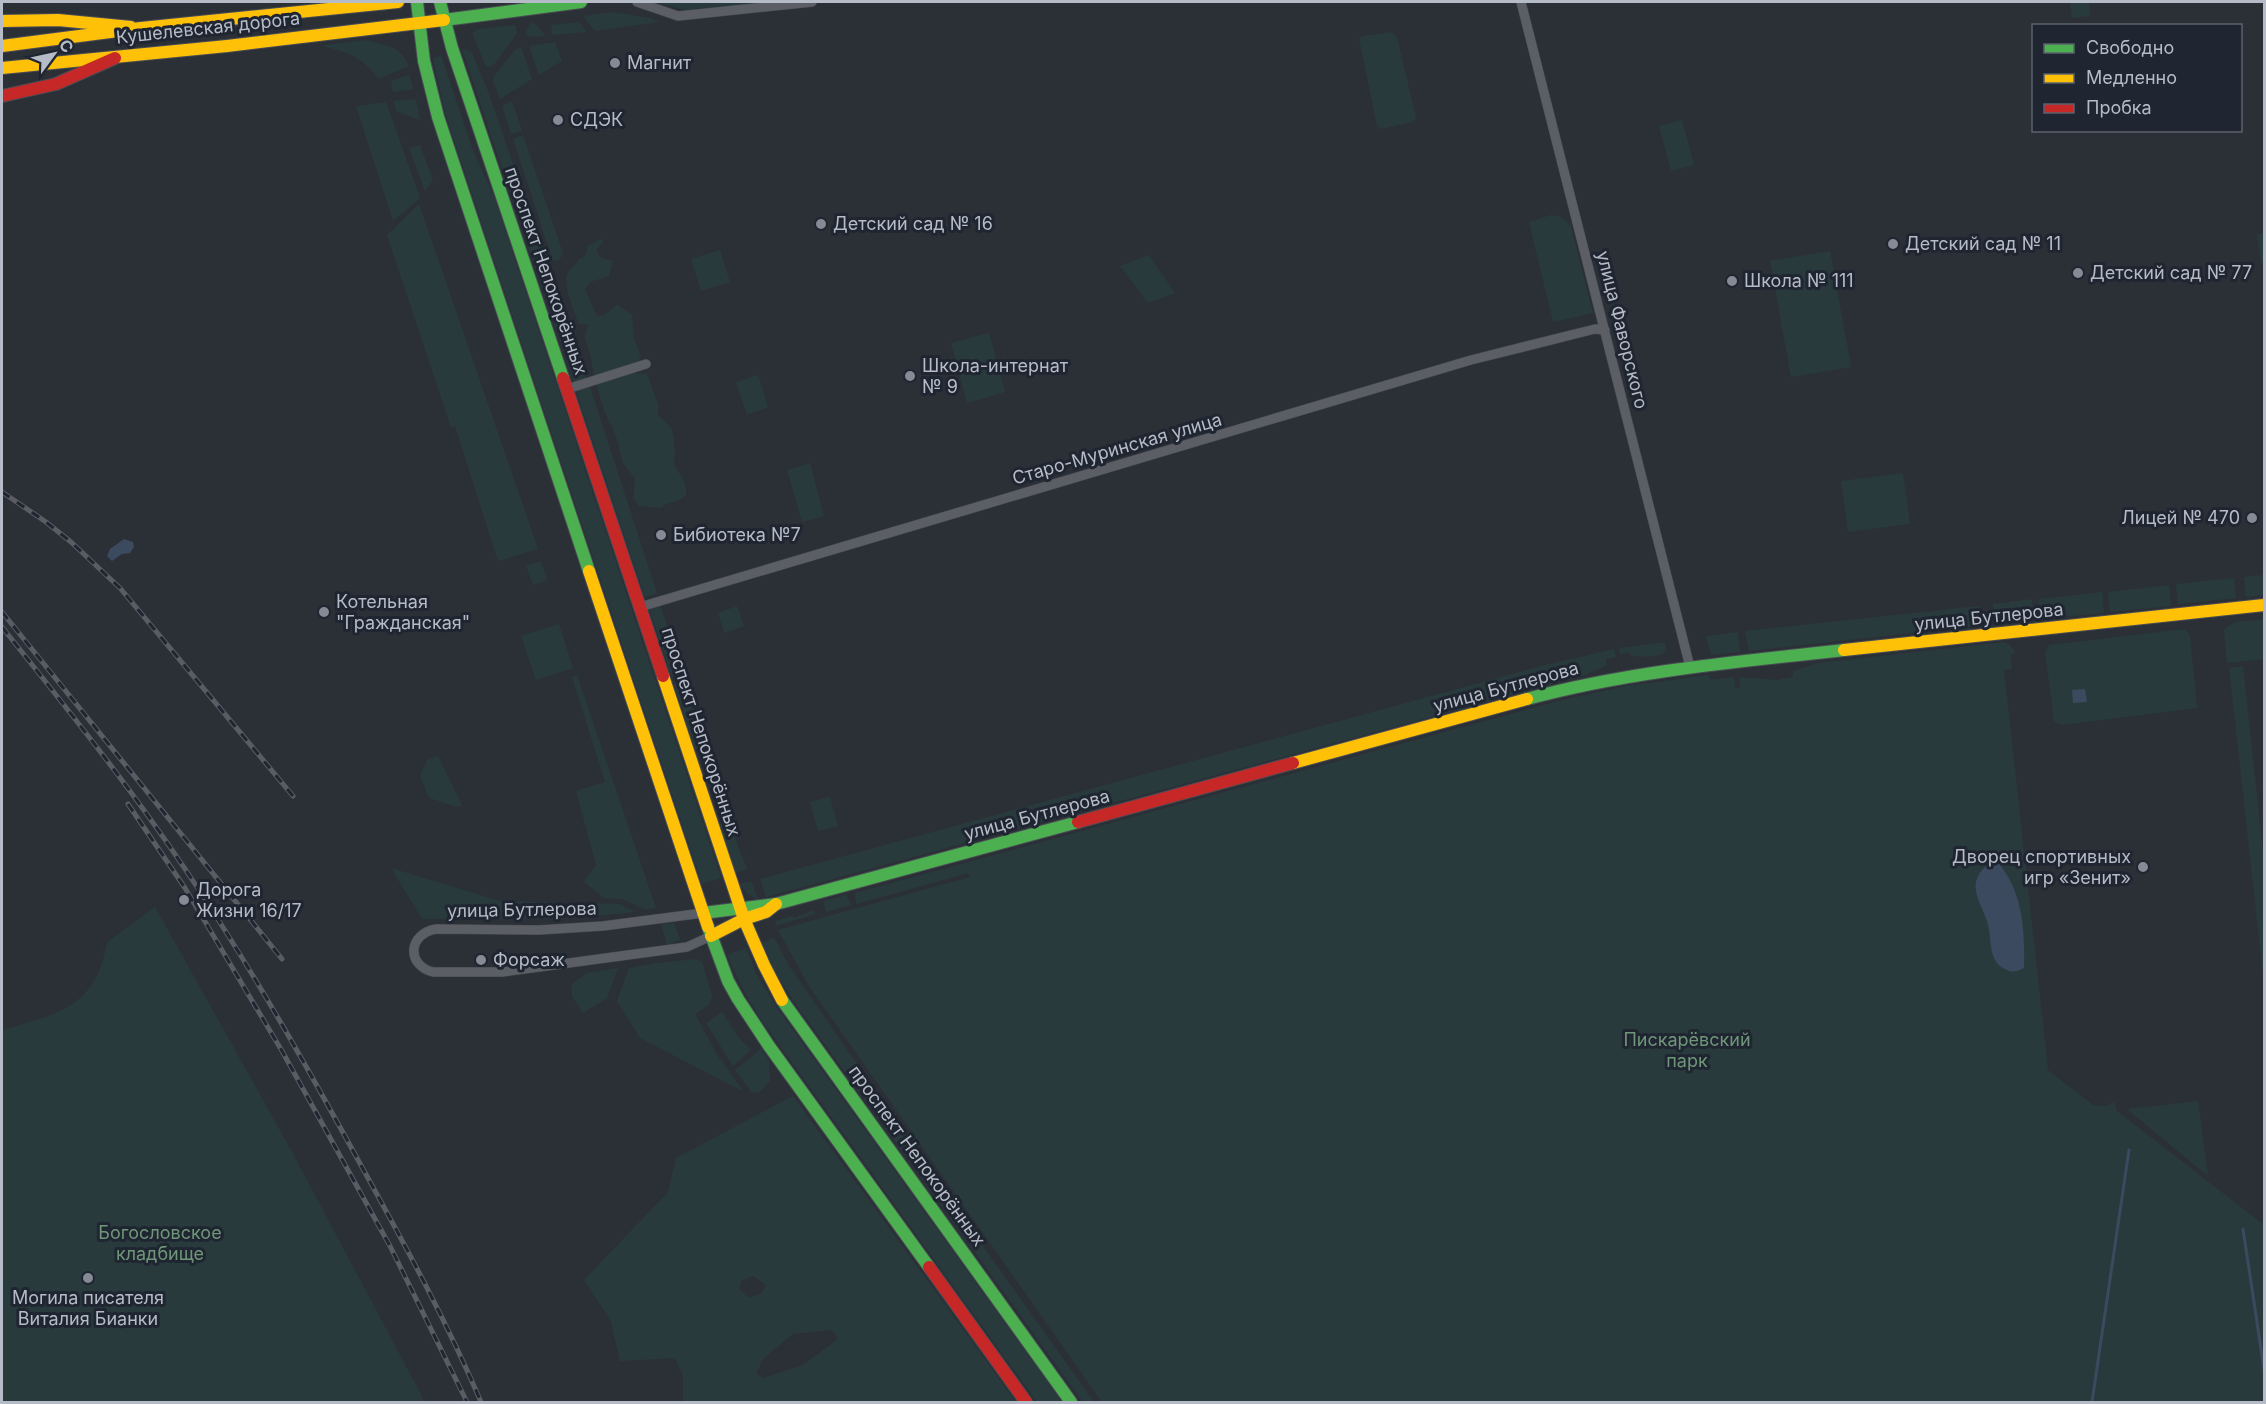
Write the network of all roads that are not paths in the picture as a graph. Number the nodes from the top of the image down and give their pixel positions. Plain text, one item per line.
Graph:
1 (398, 2) edge
2 (417, 2) edge
3 (440, 2) edge
4 (581, 2) edge
5 (637, 2) edge
6 (812, 2) edge
7 (1521, 2) edge
8 (444, 20) junction
9 (2, 21) edge
10 (48, 21) junction
11 (418, 23) junction
12 (141, 28) junction
13 (48, 40) junction
14 (2, 46) edge
15 (121, 55) junction
16 (52, 63) junction
17 (2, 68) edge
18 (56, 84) junction
19 (2, 96) edge
20 (1605, 330) junction
21 (646, 364) dead end
22 (567, 390) junction
23 (2265, 605) edge
24 (640, 607) junction
25 (1690, 667) junction
26 (703, 913) junction
27 (742, 914) junction
28 (711, 936) junction
29 (1026, 1402) edge
30 (1071, 1402) edge

1 - 12 main road, Кушелевская дорога
2 - 11 main road
3 - 8 main road, проспект Непокорённых
4 - 8 main road, Кушелевская дорога
5 - 6 street
7 - 20 street, улица Фаворского
8 - 11 main road, Кушелевская дорога
8 - 22 main road, проспект Непокорённых
9 - 10 main road
10 - 12 main road
10 - 13 main road
11 - 15 main road, Кушелевская дорога
11 - 26 main road
12 - 13 main road, Кушелевская дорога
13 - 14 main road, Кушелевская дорога
15 - 16 main road, Кушелевская дорога
15 - 18 main road
16 - 17 main road, Кушелевская дорога
16 - 18 main road
18 - 19 main road
20 - 24 street, Старо-Муринская улица
20 - 25 street, улица Фаворского
21 - 22 street
22 - 24 main road, проспект Непокорённых
23 - 25 main road, улица Бутлерова
24 - 27 main road, проспект Непокорённых
25 - 27 main road, улица Бутлерова
26 - 27 main road, улица Бутлерова
26 - 28 main road
26 - 28 street, улица Бутлерова
27 - 28 main road, улица Бутлерова
27 - 30 main road, проспект Непокорённых
28 - 29 main road

